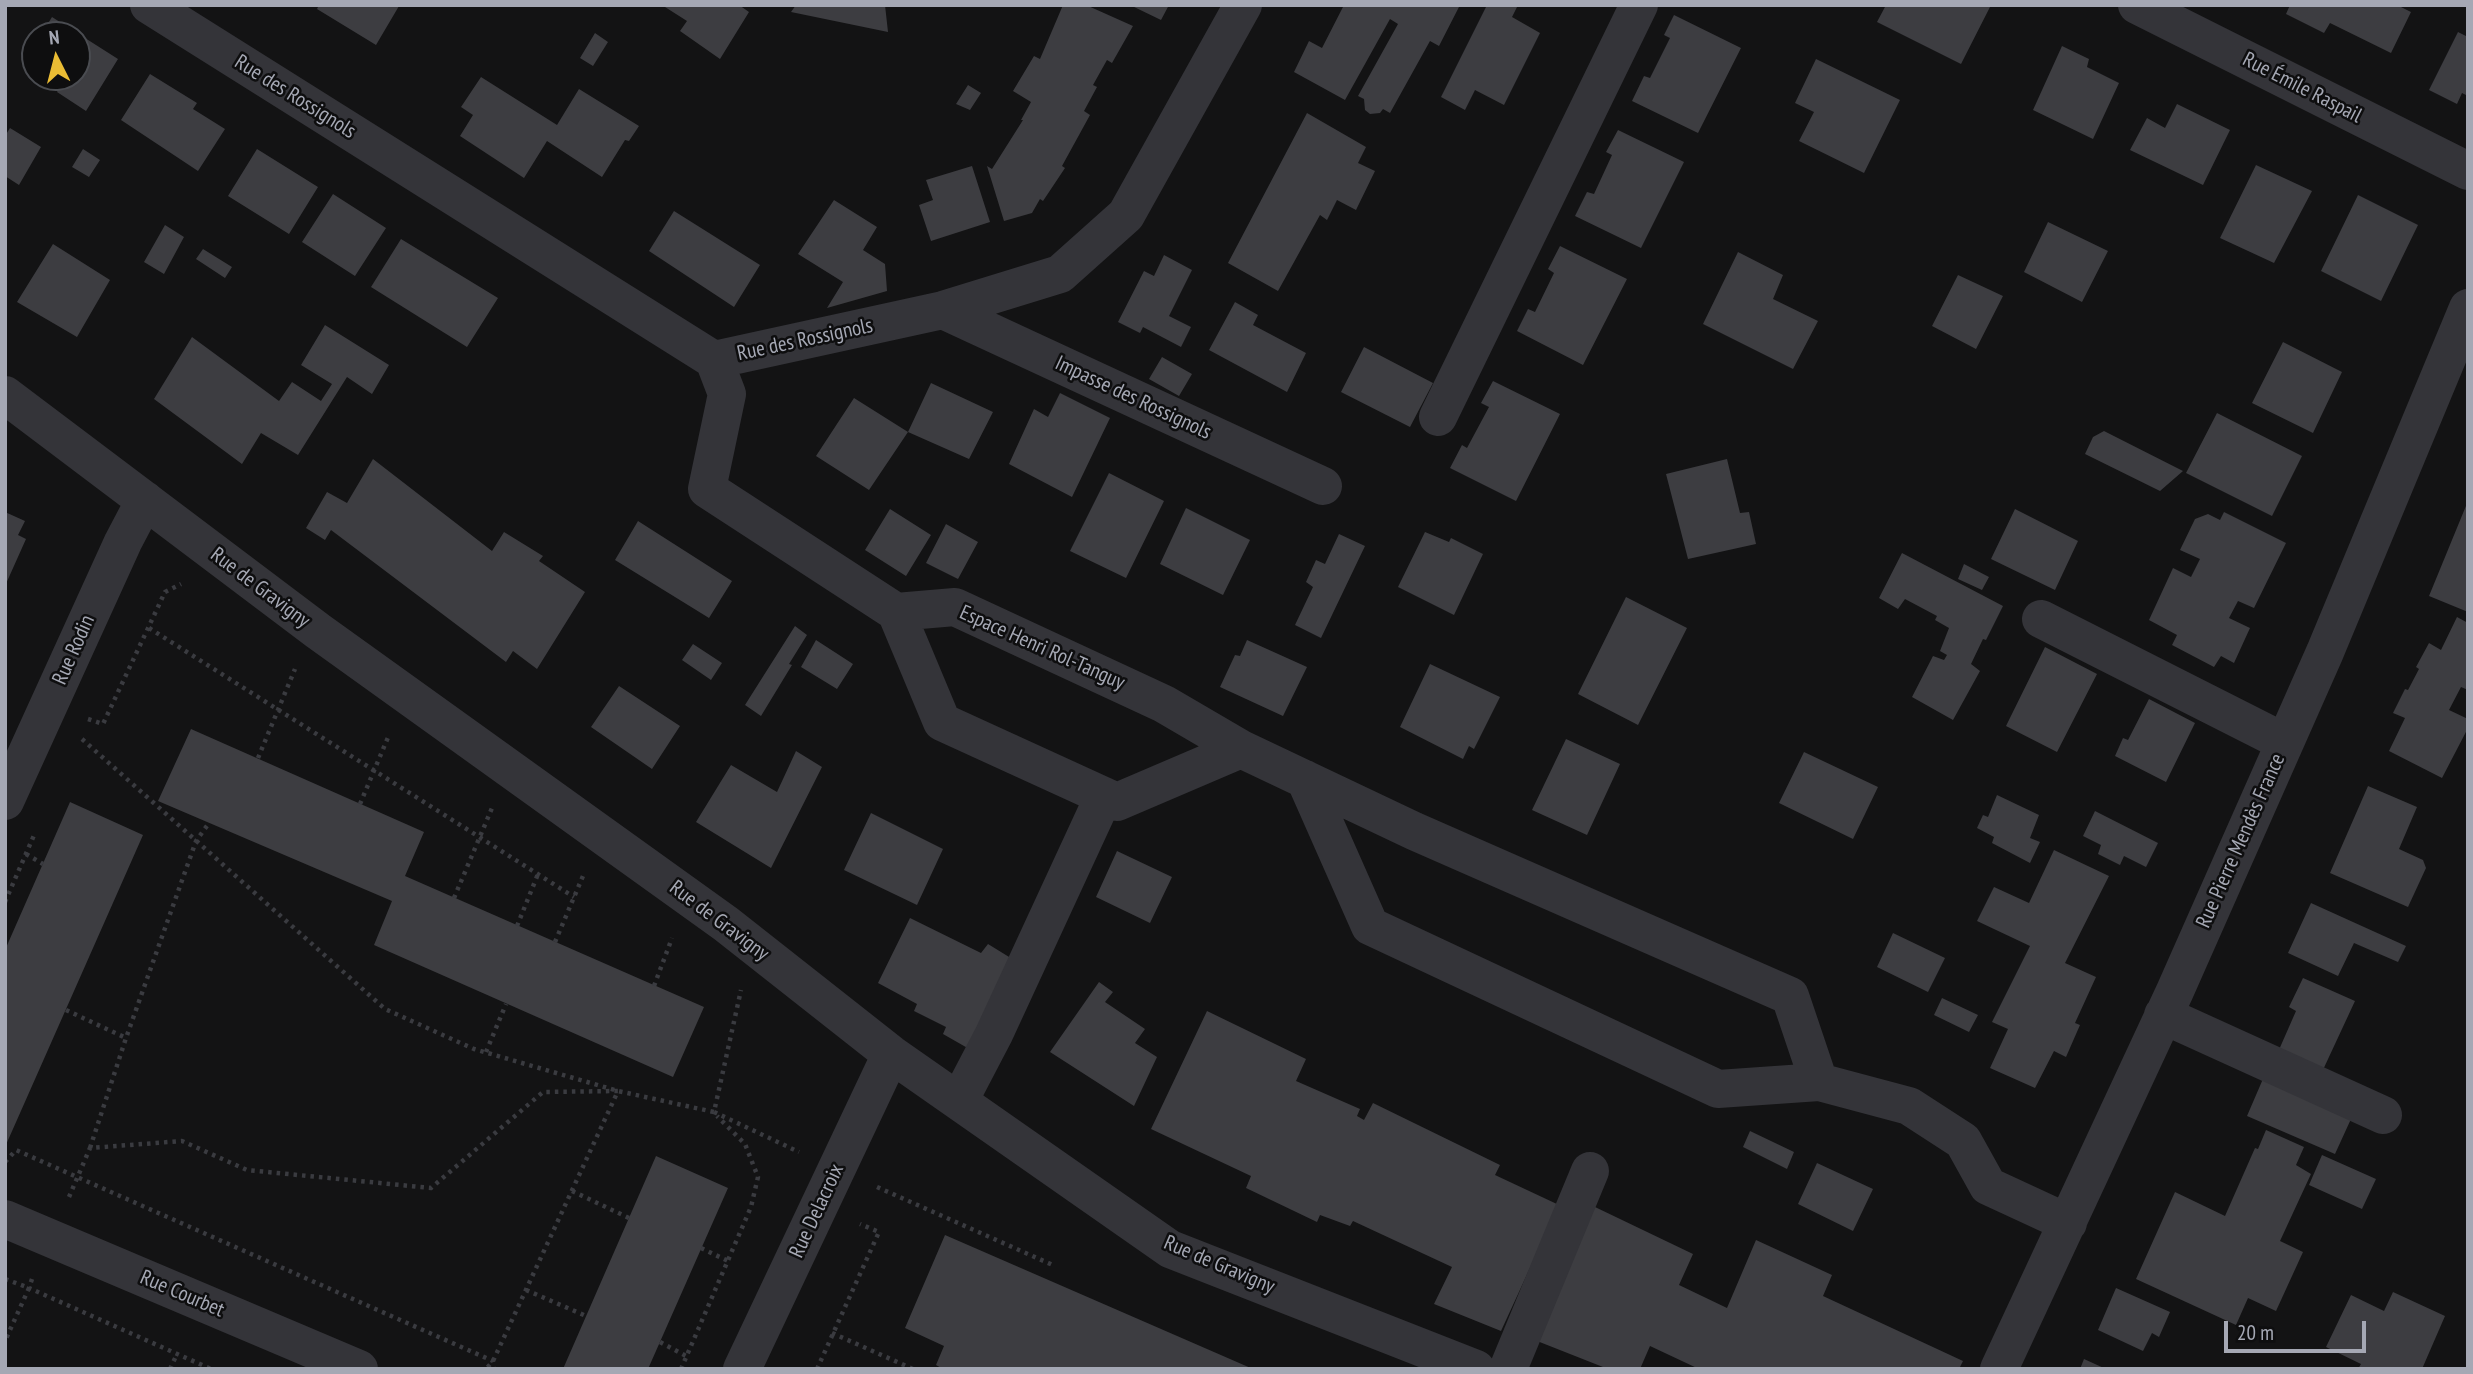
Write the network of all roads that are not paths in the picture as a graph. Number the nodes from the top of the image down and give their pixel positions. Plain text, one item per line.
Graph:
1 (149, 5) edge
2 (1243, 5) edge
3 (1639, 5) edge
4 (2137, 5) edge
5 (2468, 172) edge
6 (2468, 308) edge
7 (943, 310) junction
8 (714, 360) junction
9 (5, 395) edge
10 (1438, 417) dead end
11 (1323, 486) dead end
12 (145, 500) junction
13 (896, 612) junction
14 (2041, 619) dead end
15 (2284, 742) junction
16 (1241, 749) junction
17 (1305, 779) junction
18 (1104, 796) junction
19 (5, 801) edge
20 (2163, 1016) junction
21 (891, 1054) junction
22 (1819, 1082) junction
23 (959, 1101) junction
24 (2383, 1115) dead end
25 (1590, 1171) dead end
26 (5, 1219) edge
27 (2068, 1223) junction
28 (359, 1369) edge
29 (742, 1369) edge
30 (1476, 1369) edge
31 (1508, 1369) edge
32 (1999, 1369) edge

1 - 8 street, Rue des Rossignols
2 - 7 street, Rue des Rossignols
3 - 10 street
4 - 5 street, Rue Émile Raspail
6 - 15 street, Rue Pierre Mendès France
7 - 8 street, Rue des Rossignols
7 - 11 street, Impasse des Rossignols
8 - 13 street
9 - 12 street, Rue de Gravigny
12 - 19 street, Rue Rodin
12 - 21 street, Rue de Gravigny
13 - 16 street, Espace Henri Rol-Tanguy
13 - 18 street
14 - 15 street
15 - 20 street, Rue Pierre Mendès France
16 - 17 street, Espace Henri Rol-Tanguy
16 - 18 street
17 - 22 street, Espace Henri Rol-Tanguy
17 - 22 street
18 - 23 street
20 - 24 street
20 - 27 street, Rue Pierre Mendès France
21 - 23 street, Rue de Gravigny
21 - 29 street, Rue Delacroix
22 - 27 street
23 - 30 street, Rue de Gravigny
25 - 31 street
26 - 28 street, Rue Courbet
27 - 32 street, Rue Pierre Mendès France

